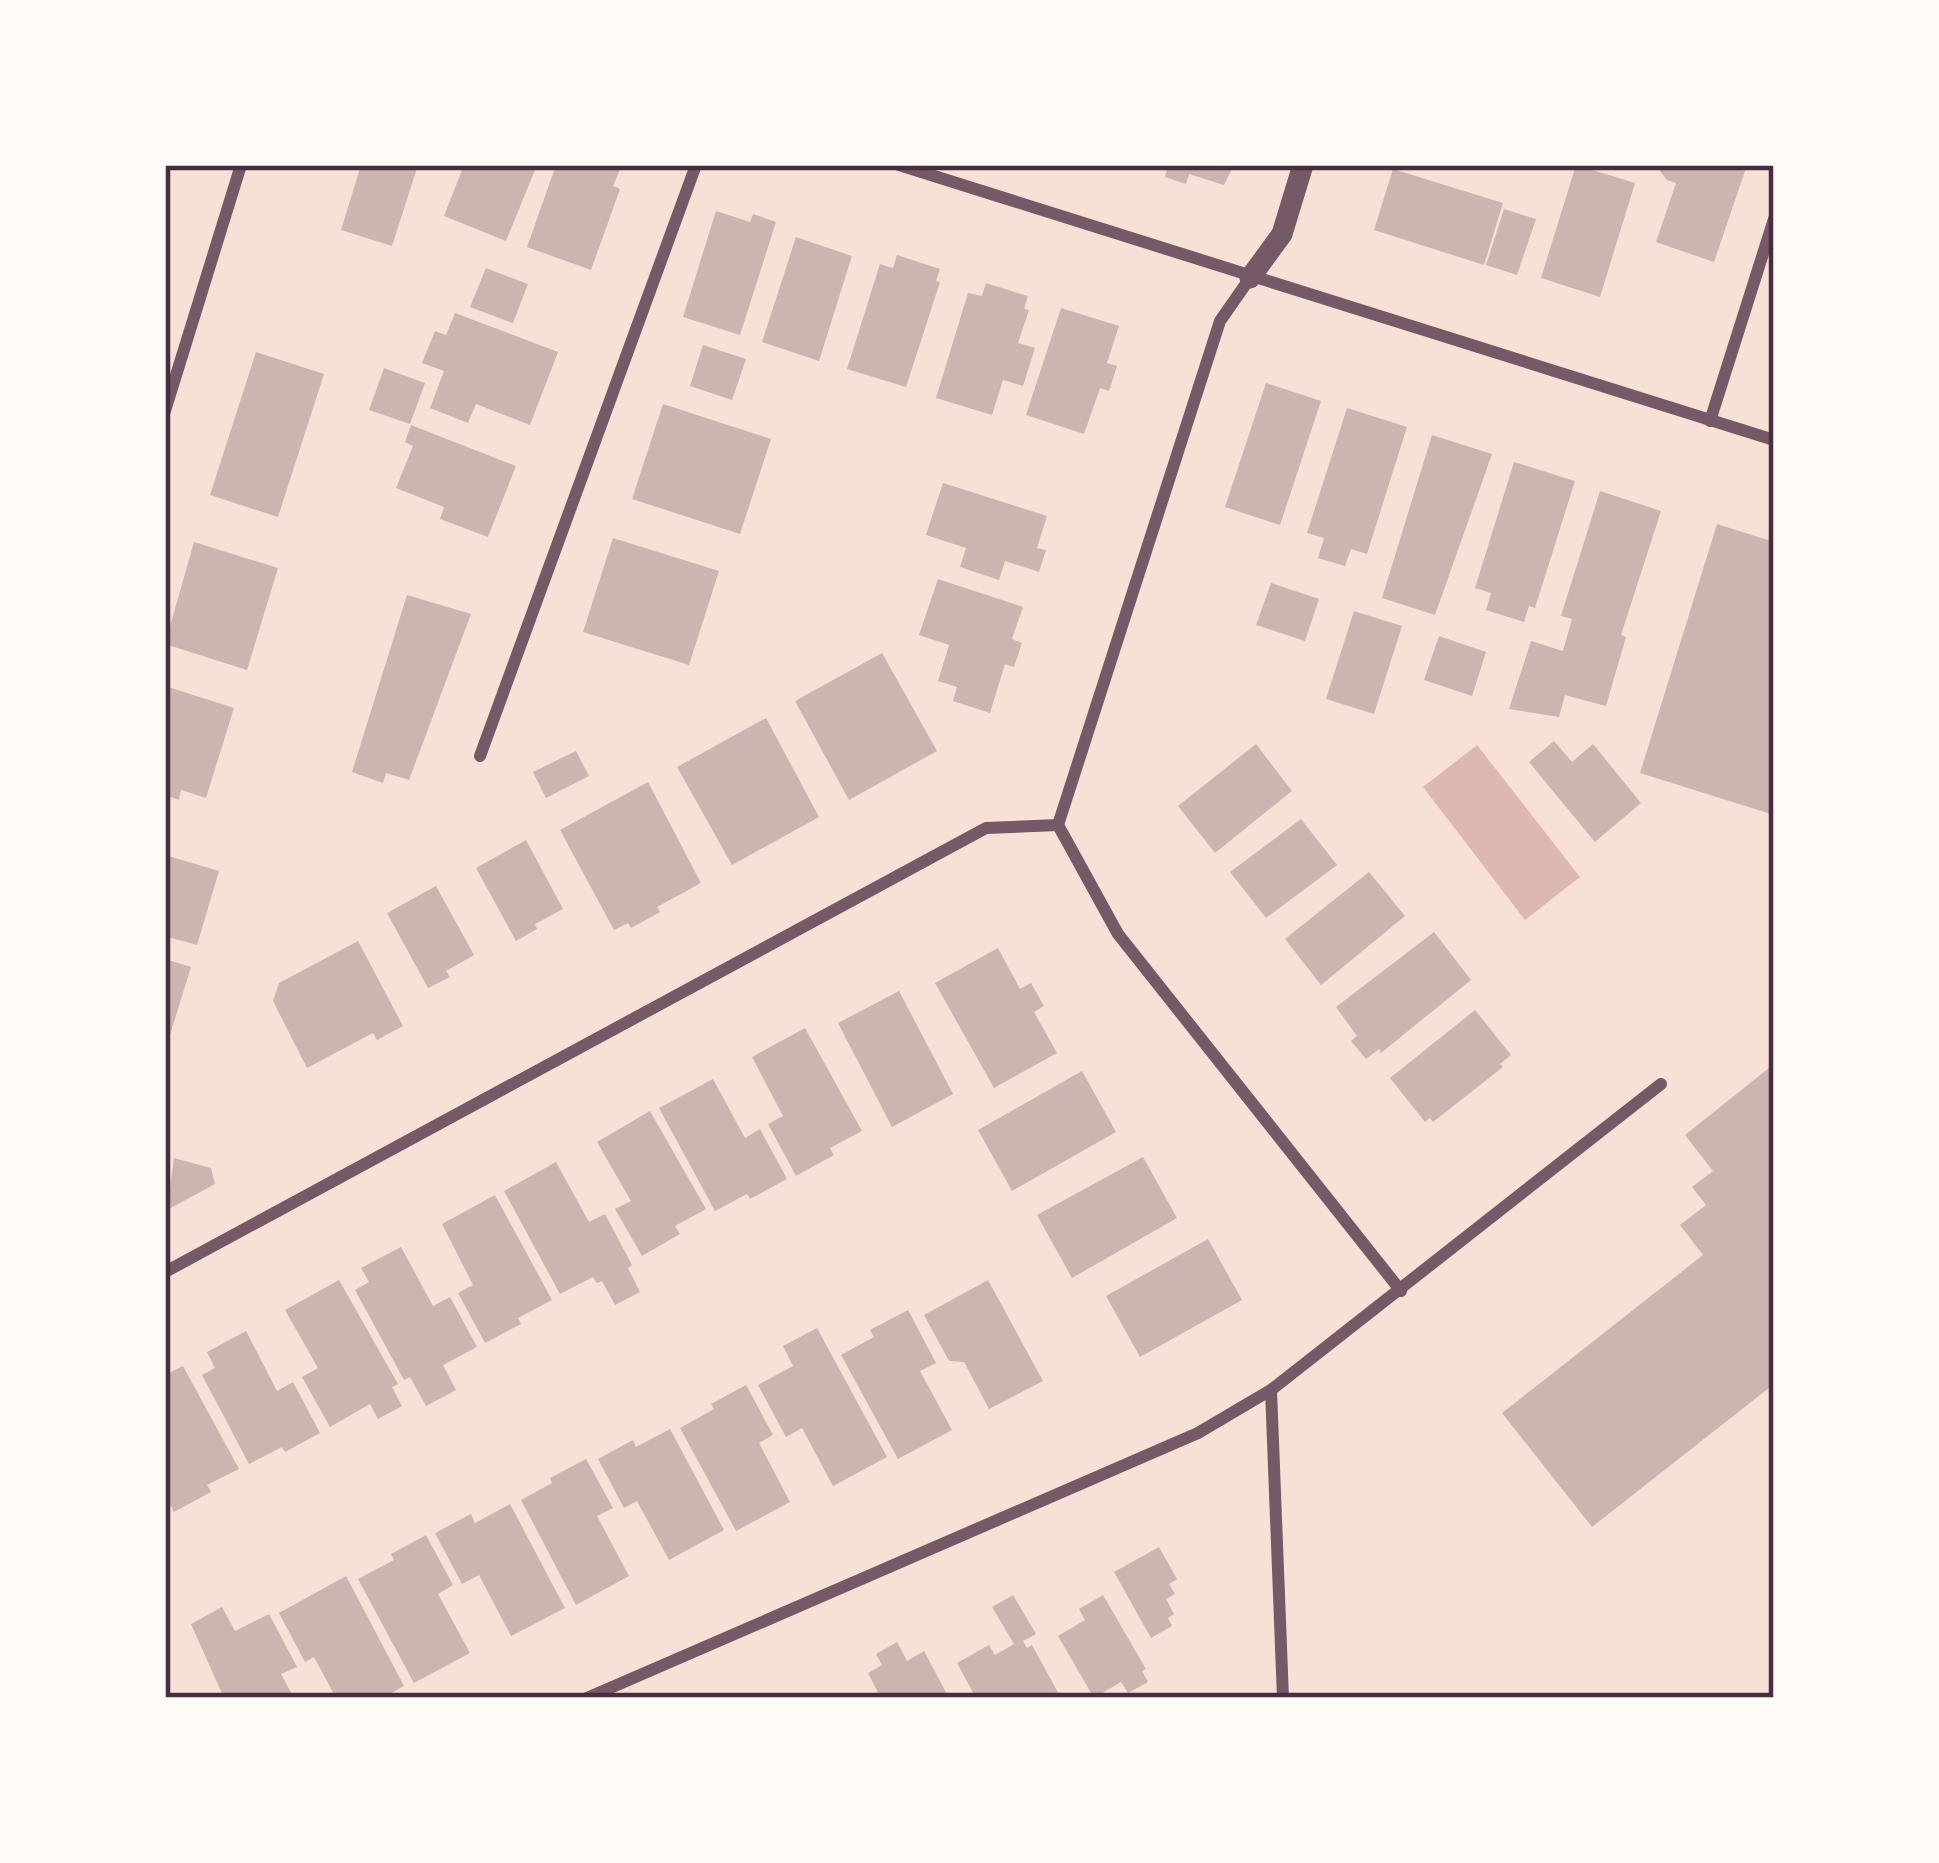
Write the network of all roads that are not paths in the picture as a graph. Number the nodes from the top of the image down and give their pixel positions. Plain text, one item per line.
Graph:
1 (241, 165) edge
2 (696, 165) edge
3 (899, 165) edge
4 (1303, 165) edge
5 (1774, 219) edge
6 (1250, 278) junction
7 (165, 411) edge
8 (1710, 421) junction
9 (1774, 440) edge
10 (480, 756) dead end
11 (1058, 825) junction
12 (1660, 1084) dead end
13 (165, 1272) edge
14 (1401, 1291) junction
15 (1271, 1390) junction
16 (587, 1698) edge
17 (1283, 1698) edge

1 - 7 street
2 - 10 street
3 - 6 street
4 - 6 street
5 - 8 street
6 - 8 street
6 - 11 street
8 - 9 street
11 - 13 street
11 - 14 street
12 - 14 street
14 - 15 street
15 - 16 street
15 - 17 street

